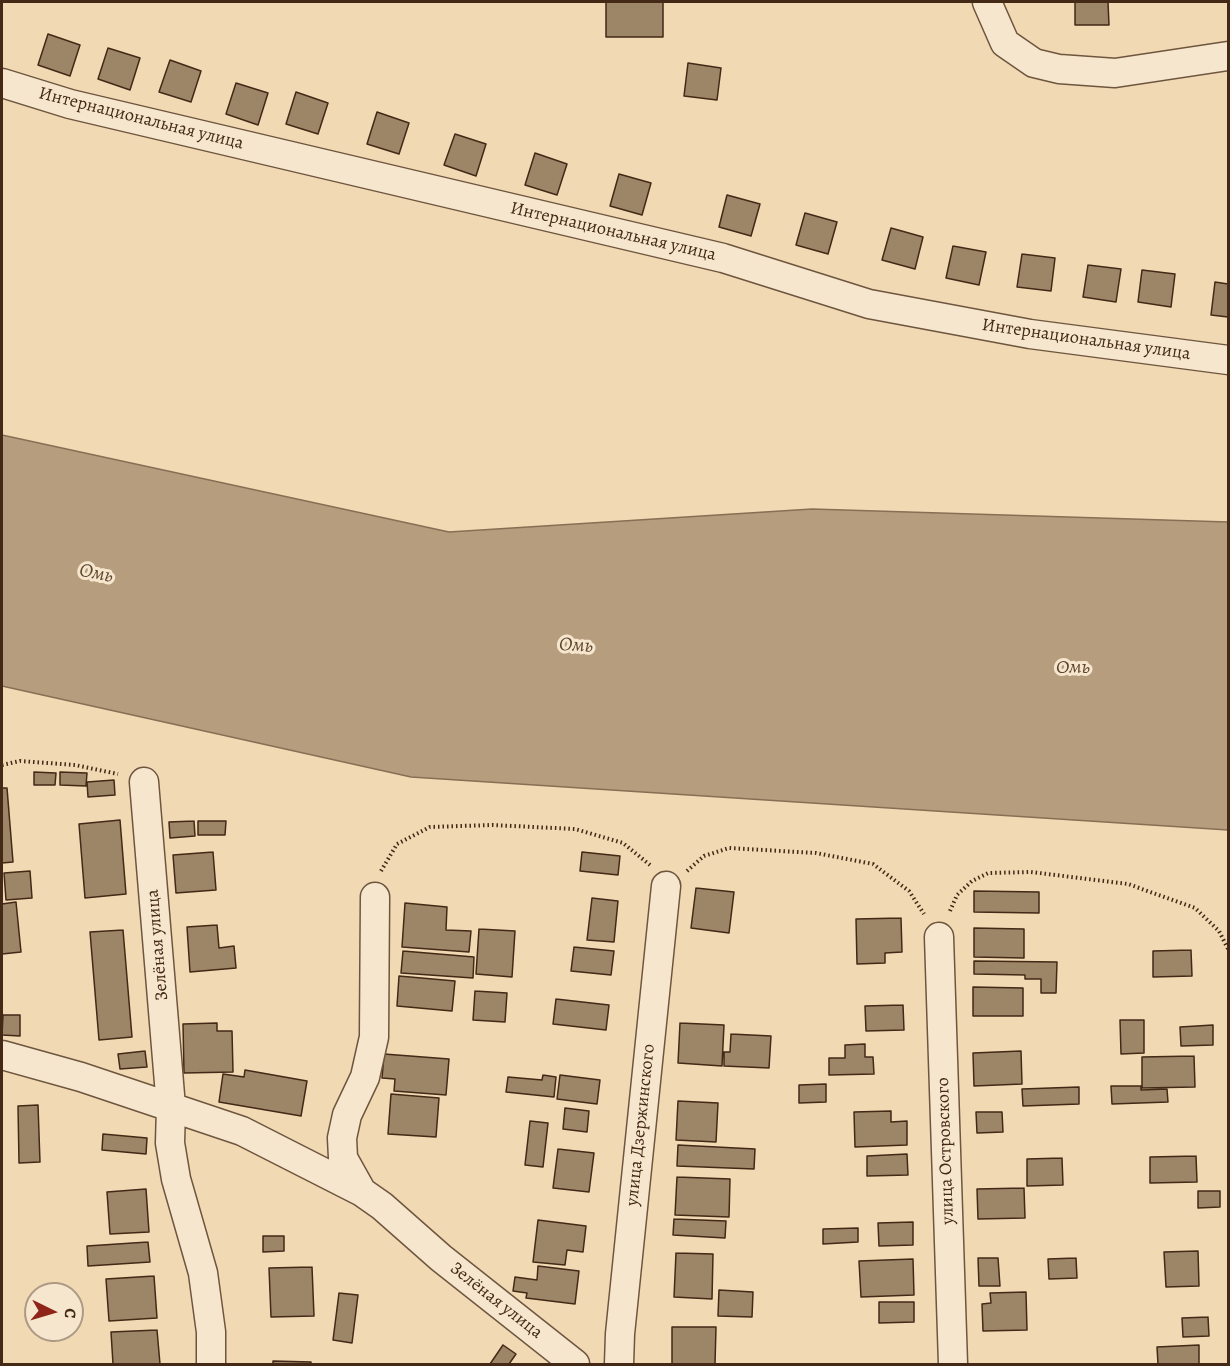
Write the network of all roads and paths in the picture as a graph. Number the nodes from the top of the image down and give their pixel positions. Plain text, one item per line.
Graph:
1 (987, 2) edge
2 (1228, 56) edge
3 (2, 84) edge
4 (1228, 360) edge
5 (2, 765) edge
6 (144, 782) joint
7 (666, 886) junction
8 (375, 897) joint
9 (939, 937) junction
10 (1228, 949) edge
11 (2, 1055) edge
12 (171, 1107) junction
13 (242, 1131) junction
14 (343, 1158) junction
15 (362, 1191) junction
16 (211, 1365) edge
17 (575, 1365) edge
18 (619, 1365) edge
19 (953, 1365) edge

1 - 2 street
3 - 4 street, Интернациональная улица
5 - 6 path
6 - 12 street, Зелёная улица
7 - 8 path
7 - 9 path
7 - 18 street, улица Дзержинского
8 - 14 street
9 - 10 path
9 - 19 street, улица Островского
11 - 12 street, Зелёная улица
12 - 13 street, Зелёная улица
12 - 16 street, Зелёная улица
13 - 14 street
13 - 15 street, Зелёная улица
14 - 15 street, Зелёная улица
15 - 17 street, Зелёная улица

